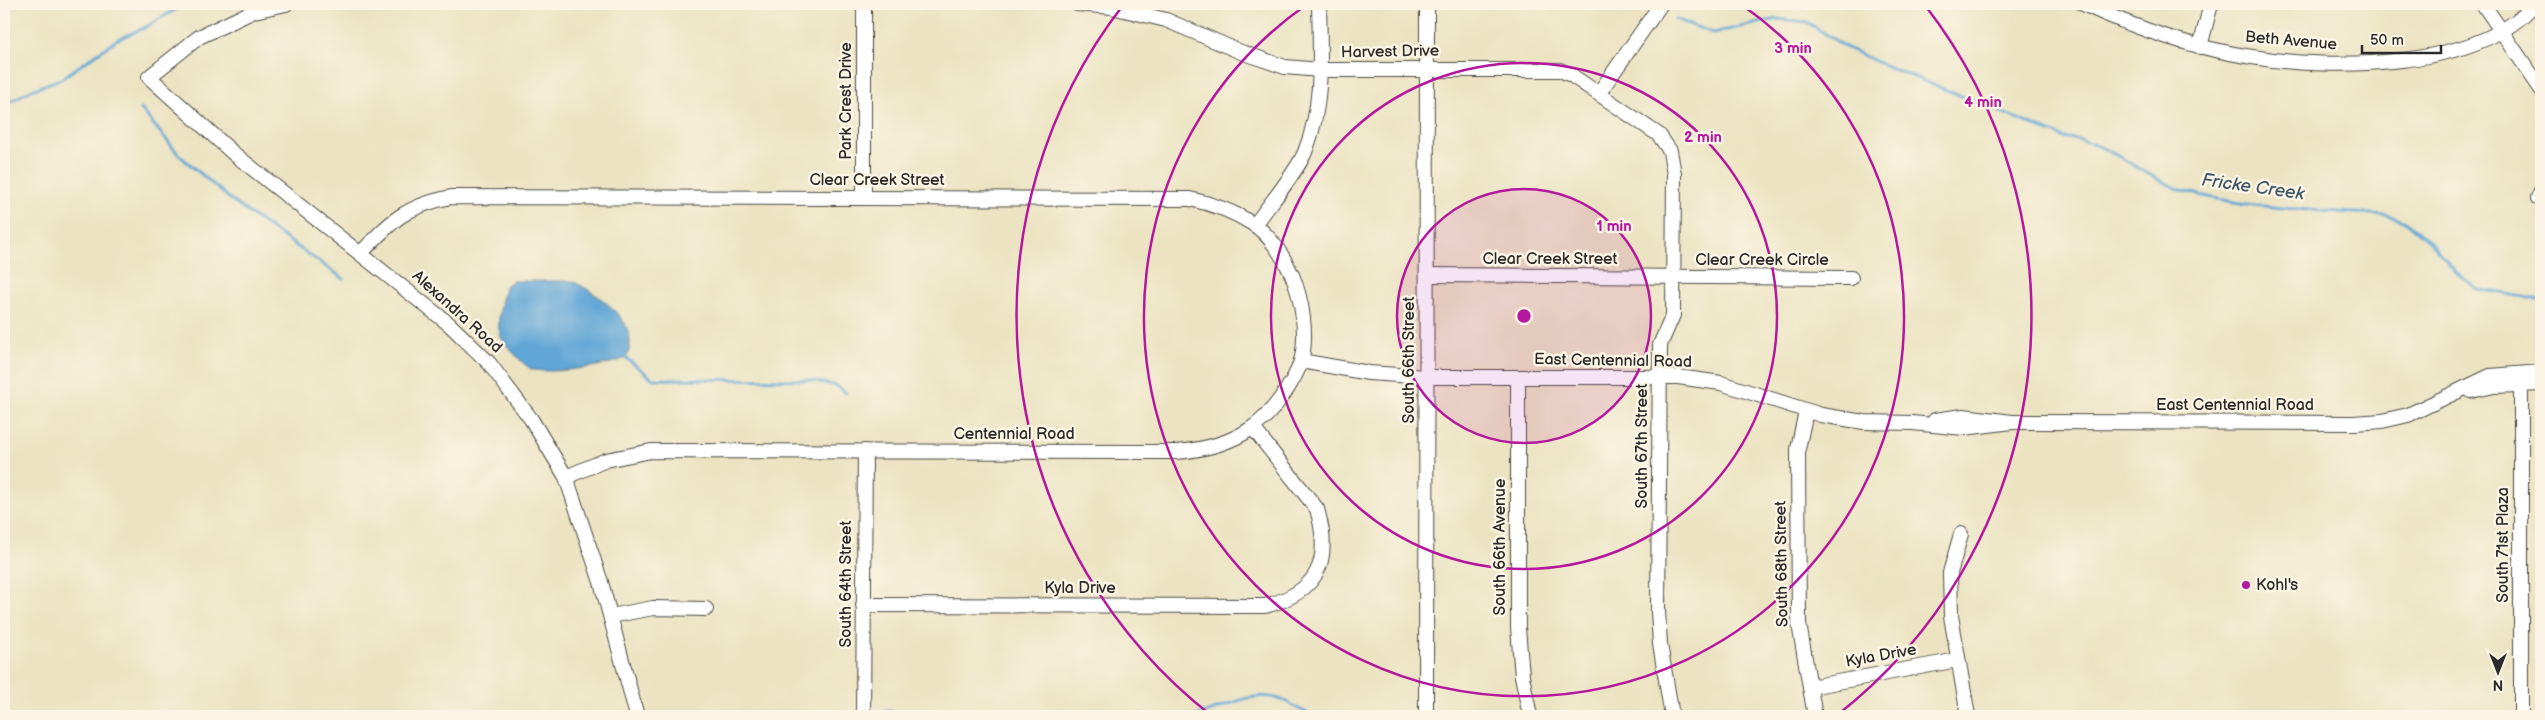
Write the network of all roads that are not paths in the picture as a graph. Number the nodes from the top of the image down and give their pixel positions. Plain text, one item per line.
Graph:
1 (286, 4) edge
2 (864, 4) edge
3 (1078, 4) edge
4 (1318, 4) edge
5 (1427, 4) edge
6 (1661, 4) edge
7 (2083, 4) edge
8 (2211, 4) edge
9 (2483, 4) edge
10 (2534, 4) edge
11 (2500, 30) junction
12 (2200, 46) junction
13 (1427, 68) junction
14 (1320, 70) junction
15 (2541, 89) edge
16 (1599, 93) junction
17 (864, 198) junction
18 (1255, 225) junction
19 (361, 253) junction
20 (1427, 275) junction
21 (1673, 277) junction
22 (1851, 278) dead end
23 (1301, 361) junction
24 (2541, 372) edge
25 (1518, 376) junction
26 (1427, 377) junction
27 (1660, 377) junction
28 (2521, 379) junction
29 (2541, 384) edge
30 (1806, 411) junction
31 (1253, 428) junction
32 (865, 451) junction
33 (566, 477) junction
34 (1961, 534) dead end
35 (863, 605) junction
36 (706, 609) dead end
37 (611, 616) junction
38 (1958, 660) junction
39 (1810, 687) junction
40 (637, 716) edge
41 (863, 716) edge
42 (1426, 716) edge
43 (1530, 716) edge
44 (1672, 716) edge
45 (1815, 716) edge
46 (1968, 716) edge
47 (2521, 716) edge

1 - 19 street, Alexandra Road
2 - 17 street, Park Crest Drive
3 - 14 street, Harvest Drive
4 - 14 street
5 - 13 street, South 66th Street
6 - 16 street
7 - 12 street, Beth Avenue
8 - 12 street
9 - 11 street
10 - 11 street, Beth Avenue
11 - 12 street, Beth Avenue
11 - 15 street
13 - 14 street, Harvest Drive
13 - 16 street, Harvest Drive
13 - 20 street, South 66th Street
14 - 18 street
16 - 21 street, South 67th Street
17 - 18 street, Clear Creek Street
17 - 19 street, Clear Creek Street
18 - 23 street, Clear Creek Street
19 - 33 street, Alexandra Road
20 - 21 street, Clear Creek Street
20 - 26 street, South 66th Street
21 - 22 street, Clear Creek Circle
21 - 27 street, South 67th Street
23 - 26 street
23 - 31 street, Centennial Road
24 - 28 street, East Centennial Road
25 - 26 street, East Centennial Road
25 - 27 street, East Centennial Road
25 - 43 street, South 66th Avenue
26 - 42 street, South 66th Street
27 - 30 street, East Centennial Road
27 - 44 street, South 67th Street
28 - 29 street, East Centennial Road
28 - 30 street, East Centennial Road
28 - 47 street, South 71st Plaza
30 - 39 street, South 68th Street
31 - 32 street, Centennial Road
31 - 35 street, Kyla Drive
32 - 33 street, Centennial Road
32 - 35 street, South 64th Street
33 - 37 street, Alexandra Road
34 - 38 street
35 - 41 street, South 64th Street
36 - 37 street
37 - 40 street, Alexandra Road
38 - 39 street, Kyla Drive
38 - 46 street
39 - 45 street, South 68th Street

